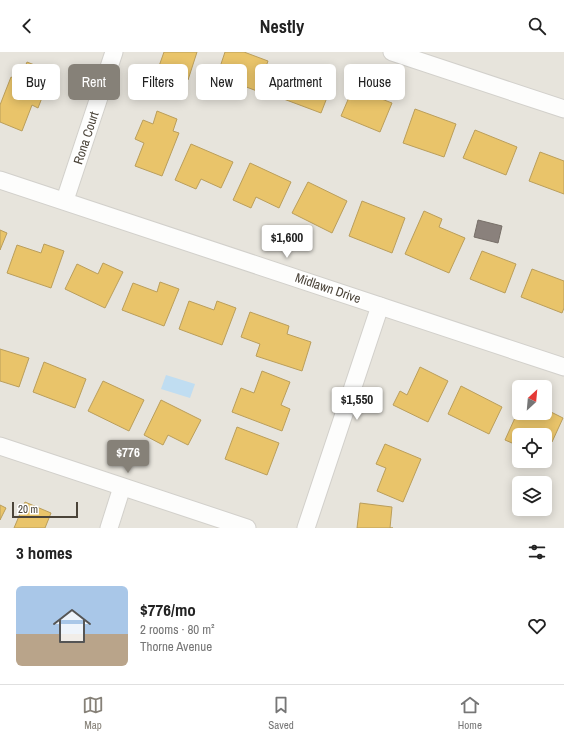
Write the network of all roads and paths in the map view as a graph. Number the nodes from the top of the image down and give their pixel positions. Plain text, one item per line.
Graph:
1 (114, 52) edge
2 (392, 52) edge
3 (564, 109) edge
4 (0, 180) edge
5 (65, 200) junction
6 (380, 306) junction
7 (564, 367) edge
8 (0, 446) edge
9 (122, 487) junction
10 (109, 528) edge
11 (247, 528) edge
12 (306, 528) edge

1 - 5 street, Rona Court
2 - 3 street
4 - 5 street, Midlawn Drive
5 - 6 street, Midlawn Drive
6 - 7 street, Midlawn Drive
6 - 12 street
8 - 9 street
9 - 10 street
9 - 11 street

